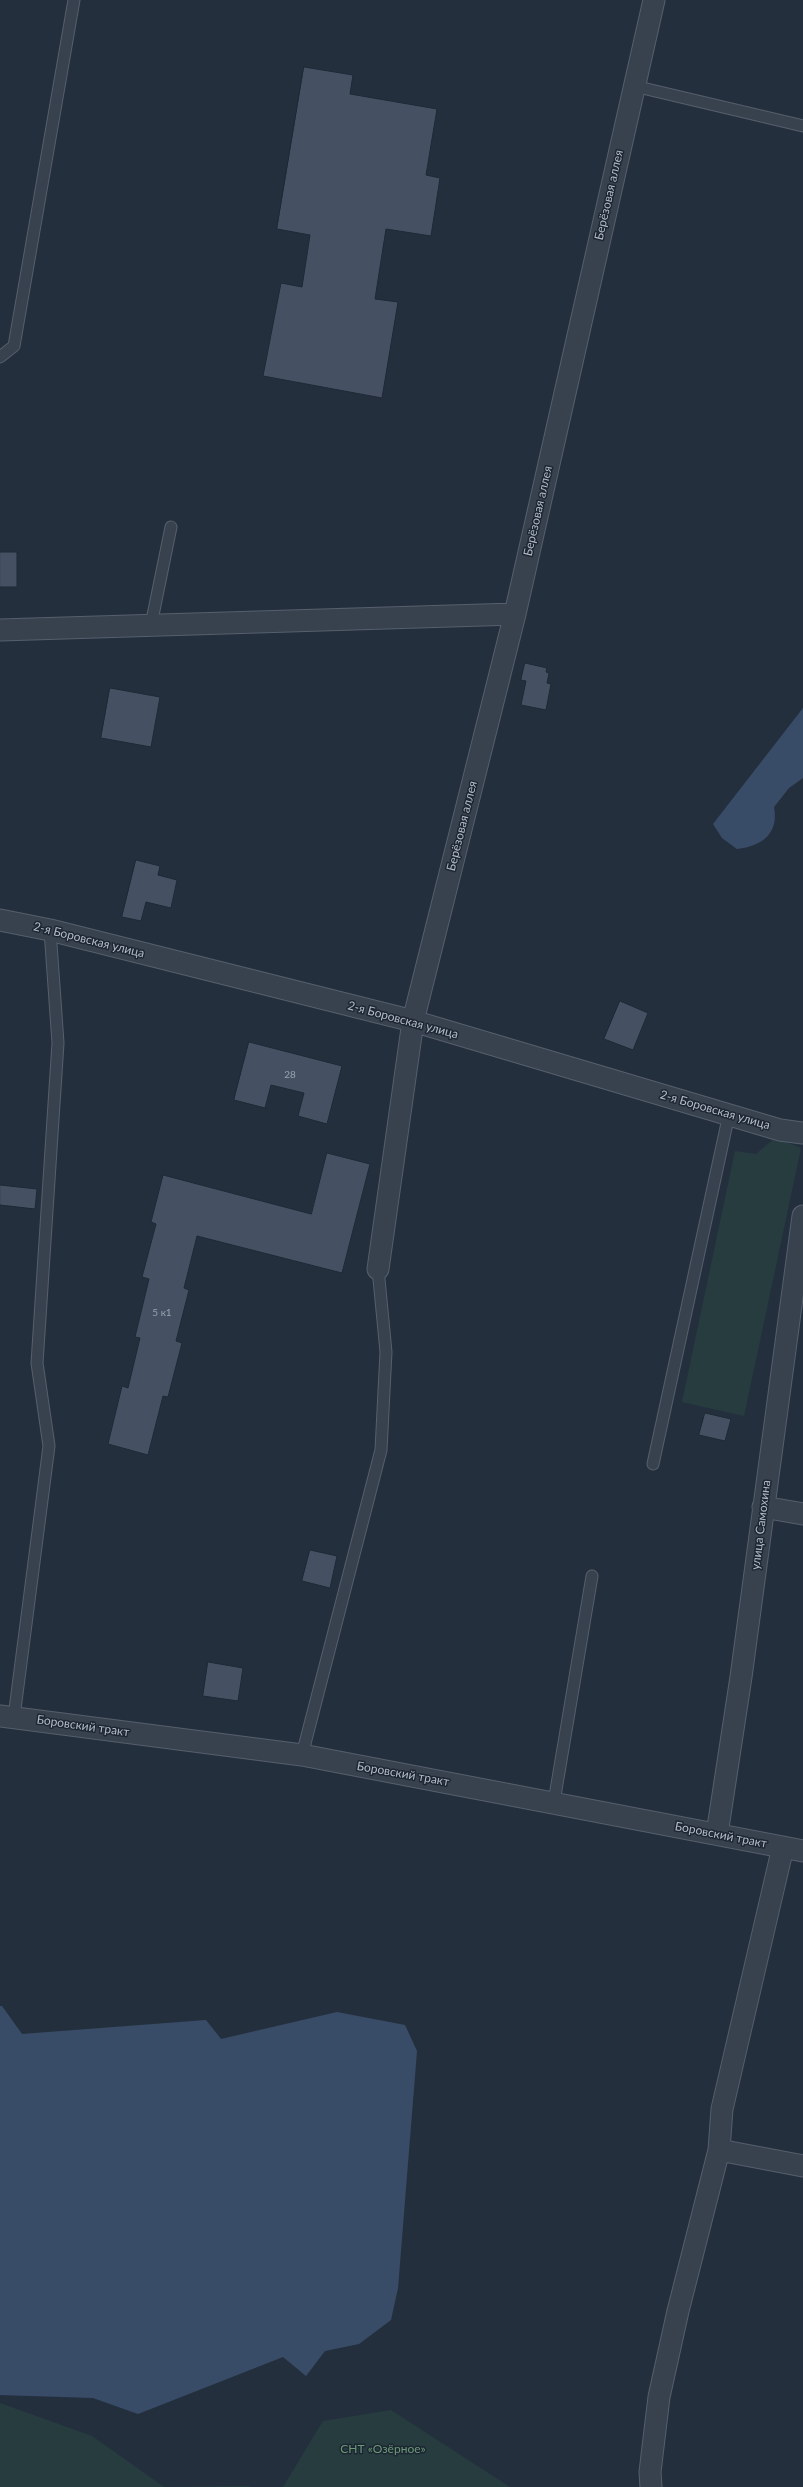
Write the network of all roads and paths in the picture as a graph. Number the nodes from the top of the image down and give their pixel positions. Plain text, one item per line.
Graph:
1 (74, 0) edge
2 (654, 0) edge
3 (634, 86) junction
4 (803, 126) edge
5 (0, 357) edge
6 (171, 527) dead end
7 (515, 614) junction
8 (151, 625) junction
9 (0, 630) edge
10 (0, 920) edge
11 (50, 930) junction
12 (414, 1021) junction
13 (729, 1114) junction
14 (803, 1134) edge
15 (803, 1216) edge
16 (378, 1268) joint
17 (652, 1464) dead end
18 (763, 1507) junction
19 (803, 1514) edge
20 (592, 1576) dead end
21 (7, 1716) edge
22 (302, 1755) junction
23 (554, 1802) junction
24 (717, 1834) junction
25 (783, 1847) junction
26 (803, 1851) edge
27 (719, 2150) junction
28 (803, 2166) edge
29 (650, 2487) edge

1 - 5 lane
2 - 3 street, Берёзовая аллея
3 - 4 lane
3 - 7 street, Берёзовая аллея
6 - 8 lane
7 - 8 street
7 - 12 street, Берёзовая аллея
8 - 9 street
10 - 11 street, 2-я Боровская улица
11 - 12 street, 2-я Боровская улица
11 - 21 lane
12 - 13 street, 2-я Боровская улица
12 - 16 street, Берёзовая аллея
13 - 14 street, 2-я Боровская улица
13 - 17 lane
15 - 18 street, улица Самохина
16 - 22 lane
18 - 19 street
18 - 24 street, улица Самохина
20 - 23 lane
21 - 22 street, Боровский тракт
22 - 23 street, Боровский тракт
23 - 24 street, Боровский тракт
24 - 25 street, Боровский тракт
25 - 26 street, Боровский тракт
25 - 27 street
27 - 28 street
27 - 29 street

